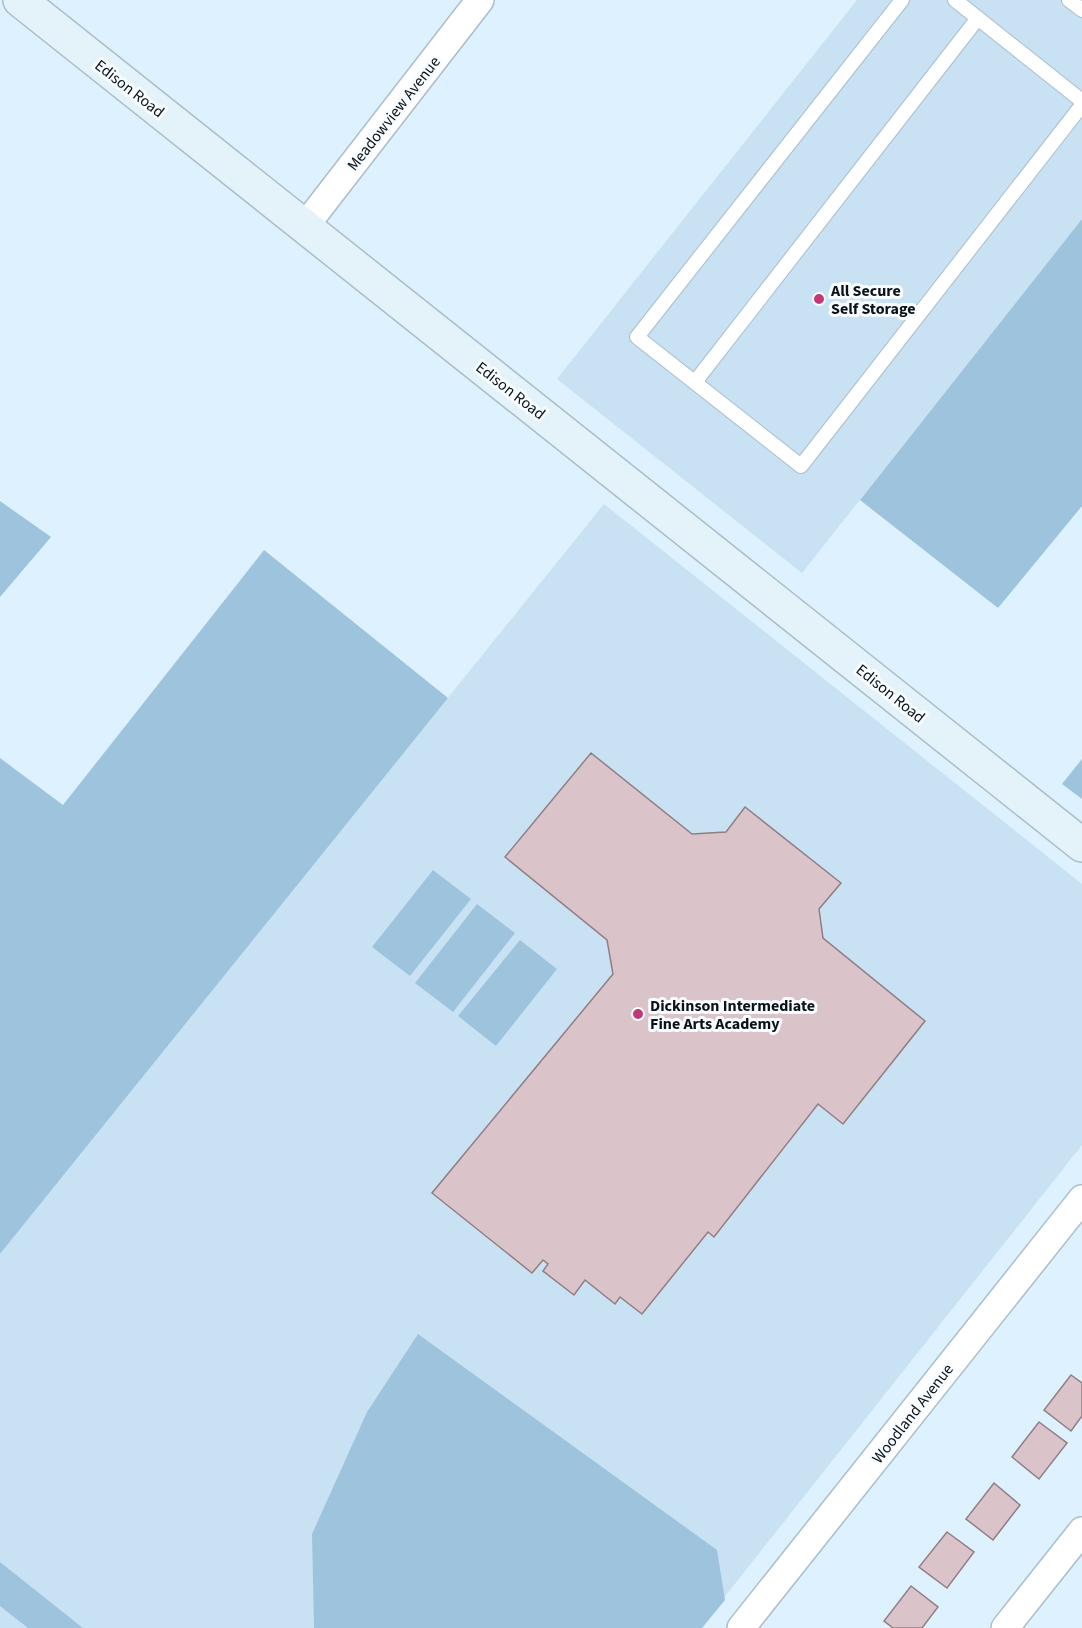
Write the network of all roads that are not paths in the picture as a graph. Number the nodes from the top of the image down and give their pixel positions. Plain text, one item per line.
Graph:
1 (20, 0) edge
2 (480, 0) edge
3 (902, 0) edge
4 (955, 0) edge
5 (1069, 0) edge
6 (1082, 10) edge
7 (978, 18) junction
8 (1082, 103) edge
9 (305, 226) junction
10 (695, 382) junction
11 (1082, 845) edge
12 (1082, 1199) edge
13 (1082, 1531) edge
14 (741, 1628) edge
15 (1005, 1628) edge

1 - 9 street, Edison Road
2 - 9 street, Meadowview Avenue
3 - 10 lane
4 - 7 lane
5 - 6 lane
7 - 8 lane
7 - 10 lane
8 - 10 lane
9 - 11 street, Edison Road
12 - 14 street, Woodland Avenue
13 - 15 street

